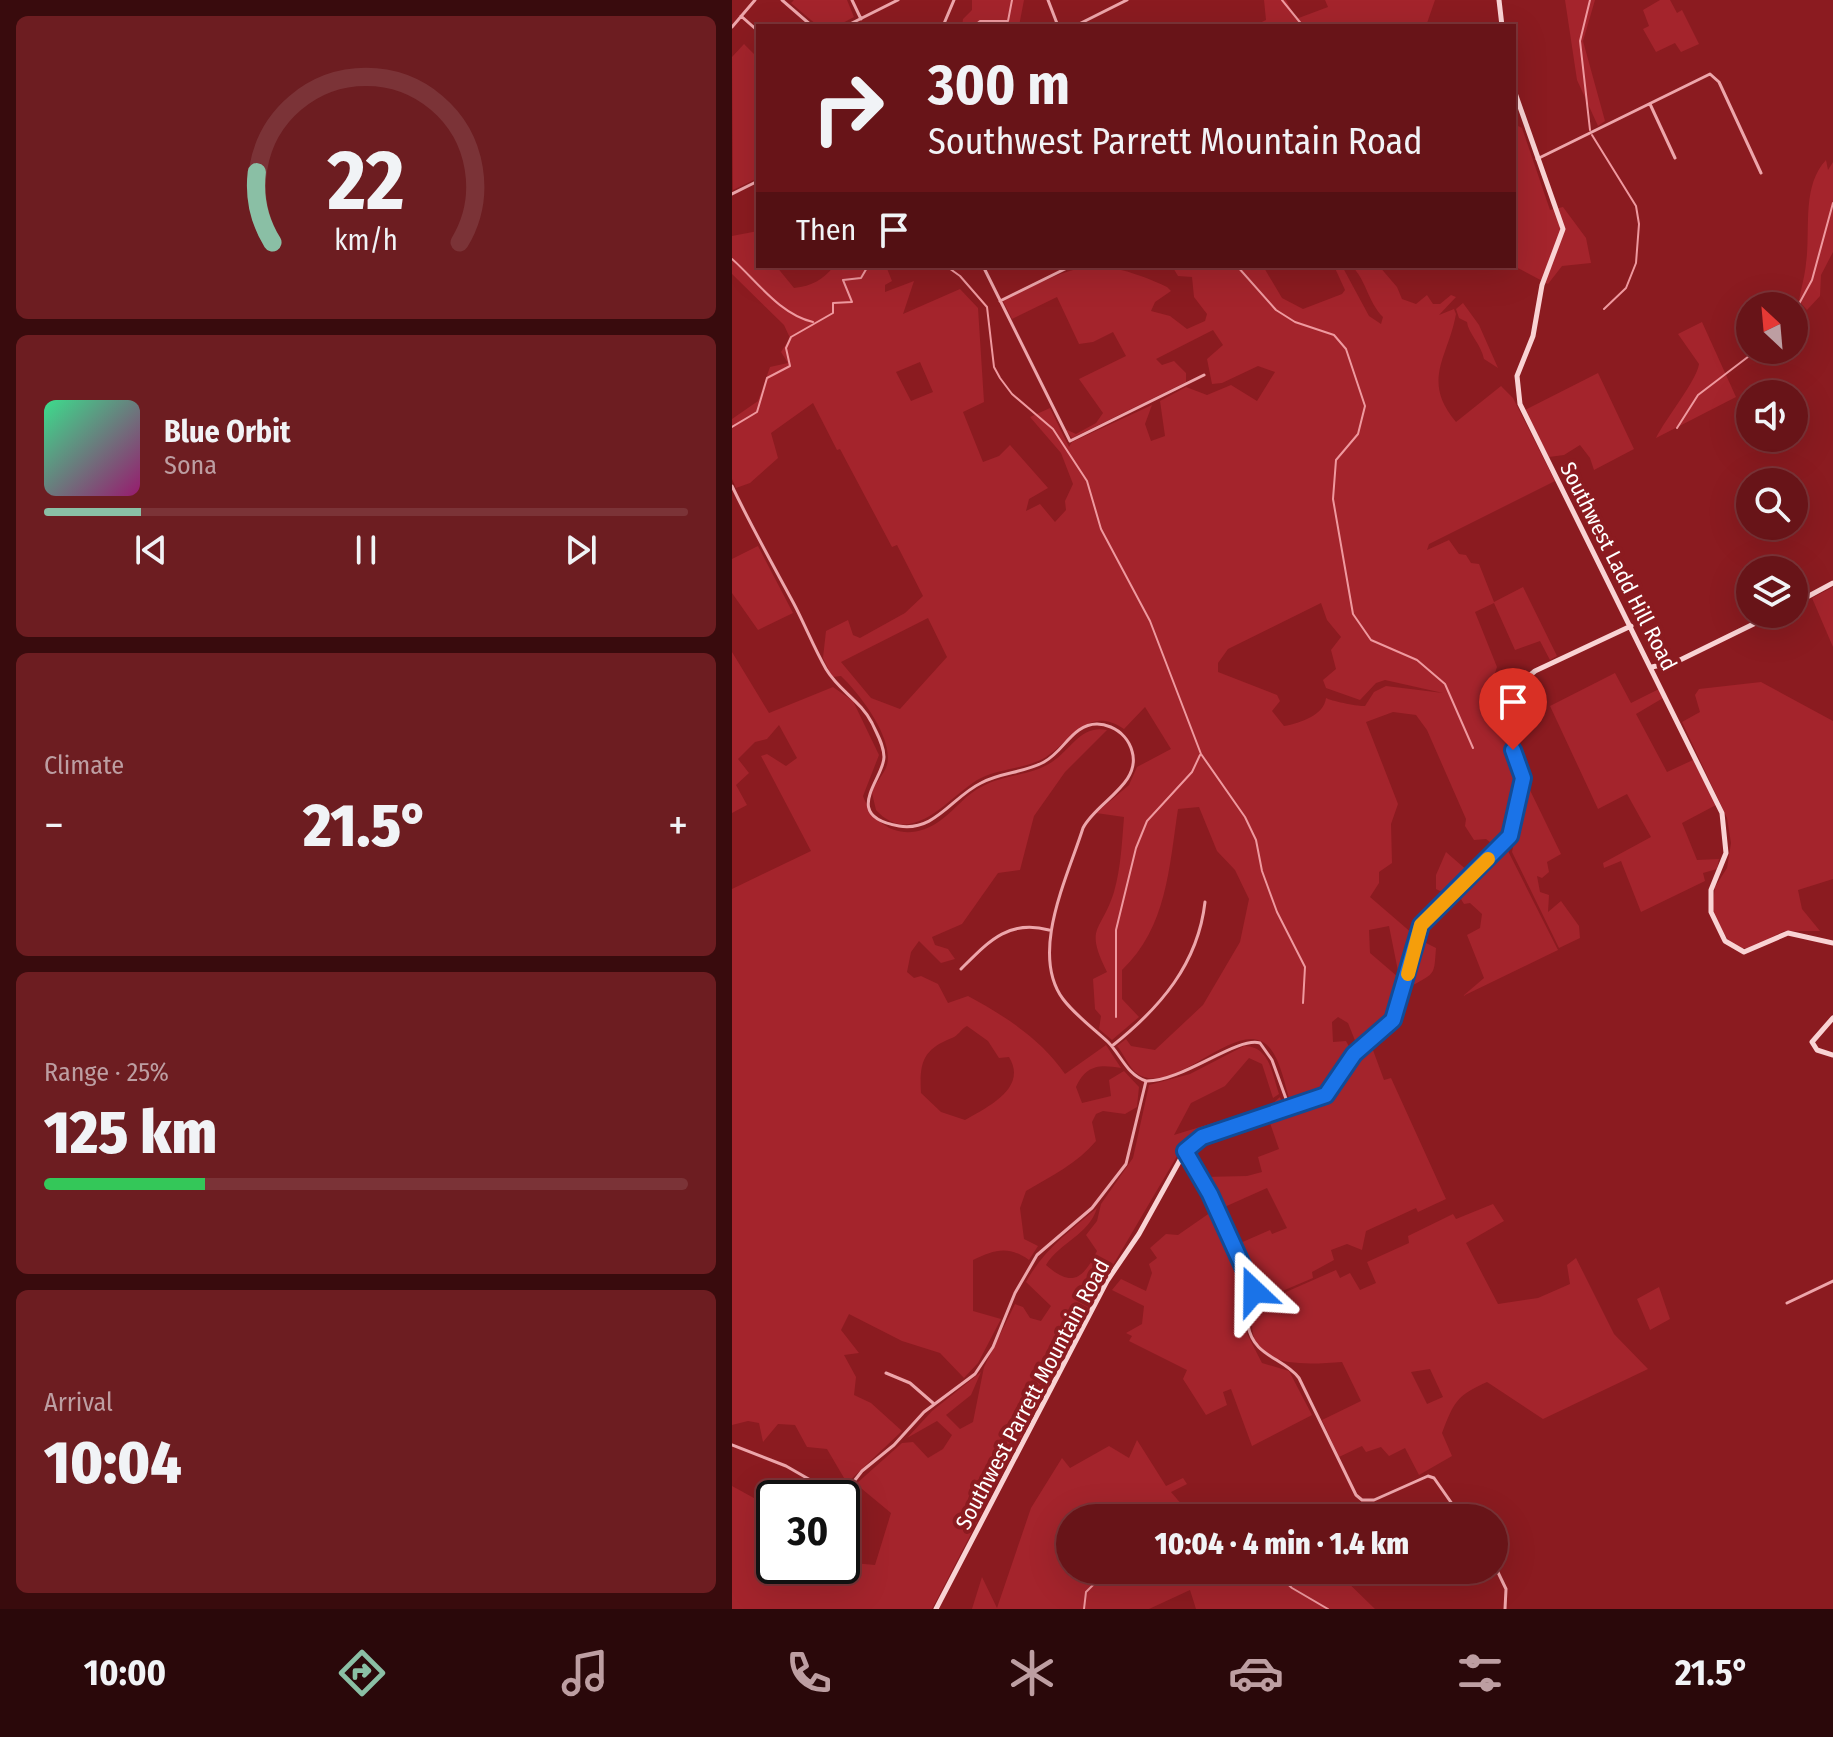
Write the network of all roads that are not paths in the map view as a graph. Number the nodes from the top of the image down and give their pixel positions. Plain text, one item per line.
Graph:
1 (755, 0) edge
2 (782, 0) edge
3 (852, 0) edge
4 (898, 0) edge
5 (954, 0) edge
6 (1048, 0) edge
7 (1127, 0) edge
8 (1499, 0) edge
9 (741, 16) junction
10 (861, 19) junction
11 (810, 24) edge
12 (850, 24) edge
13 (944, 24) edge
14 (1057, 24) edge
15 (1079, 24) edge
16 (1502, 24) edge
17 (732, 27) edge
18 (756, 29) edge
19 (1516, 96) edge
20 (1650, 104) junction
21 (1675, 158) dead end
22 (1537, 159) junction
23 (1761, 173) dead end
24 (756, 182) edge
25 (732, 194) edge
26 (984, 268) edge
27 (1067, 268) edge
28 (1000, 301) junction
29 (1204, 375) dead end
30 (732, 486) edge
31 (1833, 583) edge
32 (1808, 596) edge
33 (1631, 626) junction
34 (1745, 628) edge
35 (1652, 667) junction
36 (1205, 902) dead end
37 (1051, 930) junction
38 (1833, 943) edge
39 (961, 969) dead end
40 (1833, 1018) edge
41 (1112, 1046) junction
42 (1833, 1055) edge
43 (1146, 1081) junction
44 (1290, 1109) junction
45 (1185, 1151) junction
46 (1833, 1281) edge
47 (1787, 1303) dead end
48 (886, 1373) dead end
49 (934, 1404) junction
50 (732, 1445) edge
51 (810, 1480) edge
52 (855, 1480) edge
53 (1452, 1504) edge
54 (1504, 1584) edge
55 (936, 1609) edge
56 (1505, 1609) edge

1 - 9 street
2 - 11 street
3 - 10 street
4 - 10 street
5 - 13 street
6 - 14 street
7 - 15 street
8 - 16 street
9 - 17 street
9 - 18 street
10 - 12 street
19 - 22 street, Southwest Ladd Hill Road
20 - 21 street
20 - 22 street
20 - 23 street
22 - 33 street, Southwest Ladd Hill Road
24 - 25 street
26 - 28 street
27 - 28 street
28 - 29 street
30 - 37 street
31 - 32 street
33 - 35 street, Southwest Ladd Hill Road
33 - 44 street
34 - 35 street
35 - 38 street, Southwest Ladd Hill Road
36 - 41 street
37 - 39 street
37 - 41 street
40 - 42 street
41 - 43 street
43 - 44 street
43 - 49 street
44 - 45 street
45 - 53 street
45 - 55 street, Southwest Parrett Mountain Road
46 - 47 street
48 - 49 street
49 - 52 street
50 - 51 street
54 - 56 street

